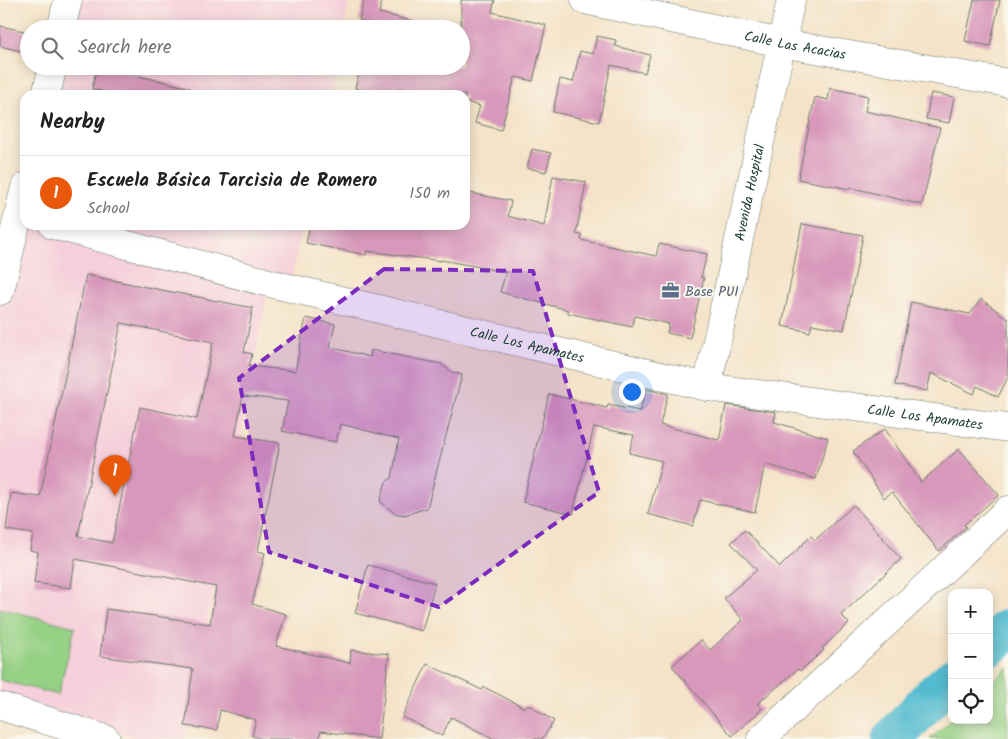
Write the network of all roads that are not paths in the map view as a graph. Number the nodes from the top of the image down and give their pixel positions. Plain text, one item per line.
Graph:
1 (68, 0) edge
2 (585, 0) edge
3 (791, 0) edge
4 (63, 20) edge
5 (781, 43) junction
6 (50, 75) edge
7 (1008, 83) edge
8 (47, 90) edge
9 (20, 224) edge
10 (72, 230) edge
11 (0, 291) edge
12 (707, 387) junction
13 (1008, 428) edge
14 (1008, 510) edge
15 (0, 706) edge
16 (101, 739) edge
17 (760, 739) edge

1 - 4 street
2 - 5 street, Calle Las Acacias
3 - 5 street, Avenida Hospital
5 - 7 street, Calle Las Acacias
5 - 12 street, Avenida Hospital
6 - 8 street
9 - 11 street
10 - 12 street, Calle Los Apamates
12 - 13 street, Calle Los Apamates
14 - 17 street
15 - 16 street

